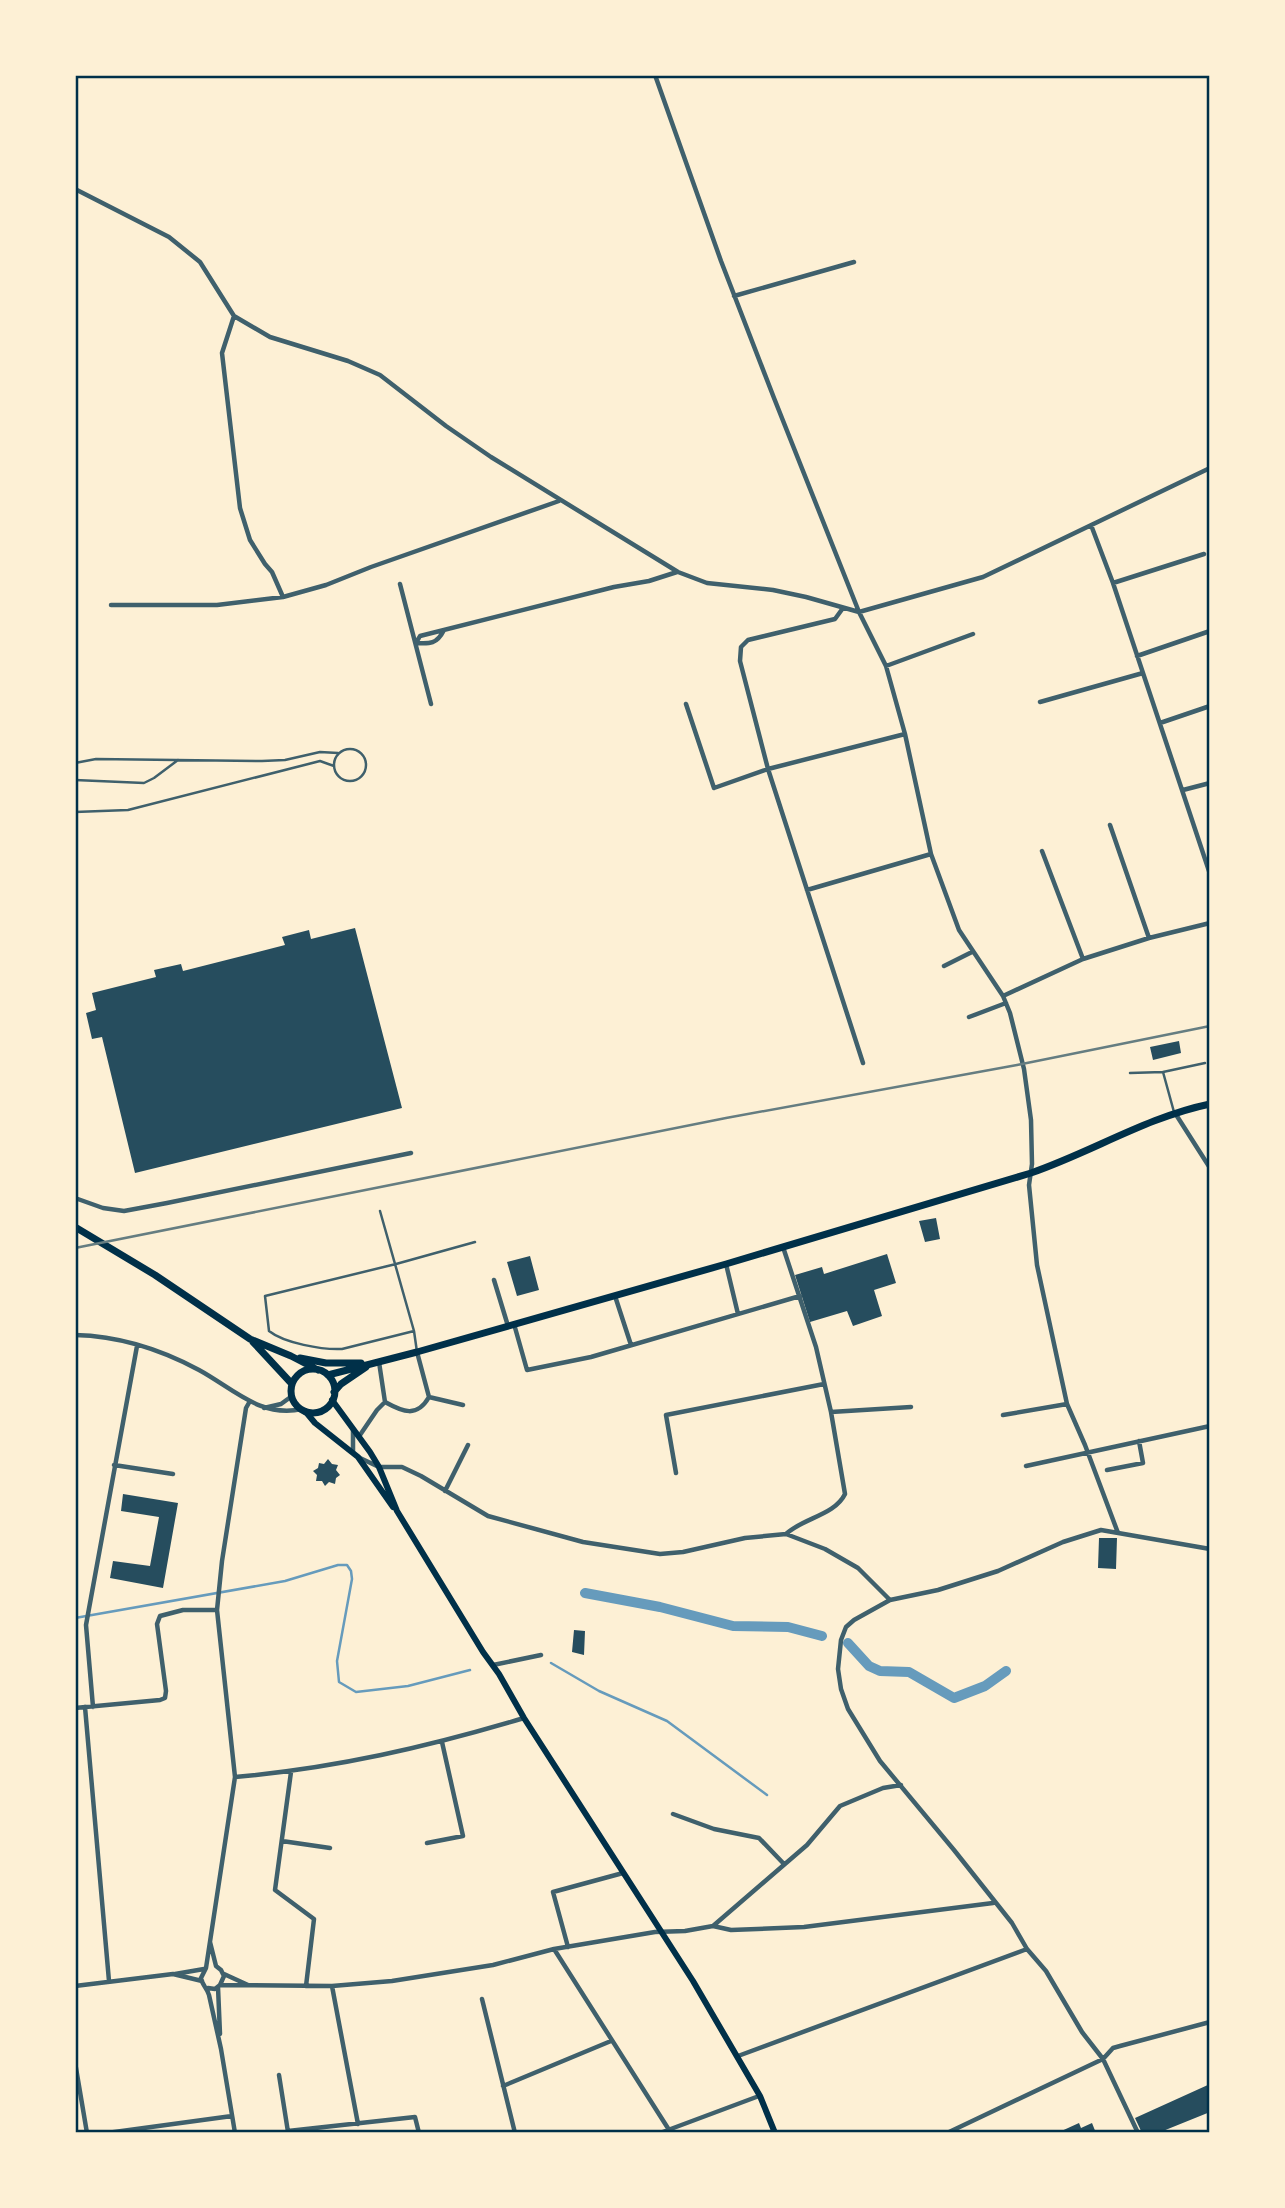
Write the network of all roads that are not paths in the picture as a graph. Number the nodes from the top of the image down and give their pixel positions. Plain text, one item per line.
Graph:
1 (655, 75) edge
2 (75, 189) edge
3 (854, 262) dead end
4 (734, 296) junction
5 (234, 316) junction
6 (1210, 468) edge
7 (559, 501) junction
8 (1091, 525) junction
9 (1204, 554) dead end
10 (677, 572) junction
11 (1112, 583) junction
12 (400, 584) dead end
13 (283, 597) junction
14 (111, 605) dead end
15 (843, 608) junction
16 (859, 612) junction
17 (445, 629) junction
18 (1210, 631) edge
19 (973, 634) dead end
20 (416, 643) junction
21 (1137, 656) junction
22 (886, 666) junction
23 (1143, 673) junction
24 (1040, 702) dead end
25 (431, 704) dead end
26 (686, 704) dead end
27 (1210, 706) edge
28 (1160, 723) junction
29 (905, 734) junction
30 (338, 753) junction
31 (178, 760) junction
32 (75, 763) edge
33 (334, 766) junction
34 (768, 769) junction
35 (75, 780) edge
36 (1210, 783) edge
37 (1183, 790) junction
38 (75, 812) edge
39 (1110, 825) dead end
40 (1042, 851) dead end
41 (931, 854) junction
42 (1207, 856) edge
43 (1210, 874) edge
44 (807, 890) junction
45 (1210, 923) edge
46 (1149, 938) junction
47 (972, 952) junction
48 (1083, 959) junction
49 (944, 966) dead end
50 (1003, 996) junction
51 (1006, 1003) junction
52 (969, 1017) dead end
53 (863, 1063) dead end
54 (1205, 1063) dead end
55 (1163, 1072) junction
56 (1130, 1073) dead end
57 (1210, 1104) edge
58 (1174, 1112) junction
59 (411, 1153) dead end
60 (1210, 1168) edge
61 (1031, 1173) junction
62 (75, 1198) edge
63 (380, 1211) dead end
64 (75, 1227) edge
65 (475, 1242) dead end
66 (783, 1247) junction
67 (396, 1264) junction
68 (726, 1264) junction
69 (494, 1280) dead end
70 (615, 1296) junction
71 (800, 1296) junction
72 (738, 1314) junction
73 (511, 1325) junction
74 (414, 1331) junction
75 (75, 1335) edge
76 (250, 1339) junction
77 (631, 1345) junction
78 (137, 1346) junction
79 (417, 1352) junction
80 (291, 1356) junction
81 (375, 1362) junction
82 (318, 1370) junction
83 (327, 1375) junction
84 (292, 1384) junction
85 (824, 1384) junction
86 (292, 1396) junction
87 (333, 1396) junction
88 (429, 1397) junction
89 (250, 1401) junction
90 (385, 1402) junction
91 (1067, 1404) junction
92 (463, 1405) dead end
93 (911, 1407) dead end
94 (264, 1408) junction
95 (303, 1410) junction
96 (831, 1412) junction
97 (1003, 1415) dead end
98 (1210, 1426) edge
99 (353, 1428) junction
100 (360, 1436) junction
101 (1139, 1441) junction
102 (468, 1445) dead end
103 (1088, 1452) junction
104 (356, 1455) junction
105 (114, 1465) junction
106 (1026, 1466) dead end
107 (379, 1467) junction
108 (1107, 1470) dead end
109 (173, 1474) dead end
110 (676, 1474) dead end
111 (446, 1491) junction
112 (397, 1511) junction
113 (1118, 1533) junction
114 (786, 1534) junction
115 (1210, 1550) edge
116 (890, 1600) junction
117 (217, 1610) junction
118 (541, 1655) dead end
119 (493, 1665) junction
120 (85, 1707) junction
121 (93, 1707) junction
122 (75, 1708) edge
123 (524, 1718) junction
124 (442, 1742) junction
125 (291, 1772) junction
126 (235, 1777) junction
127 (902, 1785) junction
128 (673, 1814) dead end
129 (282, 1841) junction
130 (427, 1843) dead end
131 (330, 1848) dead end
132 (785, 1864) junction
133 (623, 1873) junction
134 (994, 1903) junction
135 (713, 1926) junction
136 (661, 1932) junction
137 (210, 1941) junction
138 (568, 1947) junction
139 (554, 1949) junction
140 (1027, 1949) junction
141 (216, 1966) junction
142 (205, 1968) junction
143 (223, 1973) junction
144 (173, 1974) junction
145 (109, 1981) junction
146 (202, 1981) junction
147 (75, 1986) edge
148 (219, 1986) junction
149 (306, 1986) junction
150 (332, 1986) junction
151 (252, 1987) junction
152 (207, 1988) junction
153 (482, 1999) dead end
154 (1210, 2022) edge
155 (611, 2041) junction
156 (221, 2049) junction
157 (738, 2056) junction
158 (1103, 2059) junction
159 (75, 2062) edge
160 (279, 2075) dead end
161 (503, 2086) junction
162 (760, 2096) junction
163 (232, 2116) junction
164 (358, 2124) junction
165 (671, 2131) edge
166 (288, 2132) edge
167 (87, 2133) edge
168 (107, 2133) edge
169 (235, 2133) edge
170 (419, 2133) edge
171 (515, 2133) edge
172 (660, 2133) edge
173 (775, 2133) edge
174 (947, 2133) edge
175 (1138, 2133) edge

1 - 4 street
2 - 5 street
3 - 4 street
4 - 16 street
5 - 7 street
5 - 13 street
6 - 8 street
7 - 10 street
7 - 13 street
8 - 11 street
8 - 16 street
9 - 11 street
10 - 15 street
10 - 17 street
11 - 21 street
12 - 20 street
13 - 14 street
15 - 16 street
15 - 34 street
16 - 22 street
17 - 20 street
17 - 20 street
18 - 21 street
19 - 22 street
20 - 25 street
21 - 23 street
22 - 29 street
23 - 24 street
23 - 28 street
26 - 34 street
27 - 28 street
28 - 37 street
29 - 34 street
29 - 41 street
30 - 31 lane
30 - 33 lane
30 - 33 lane
31 - 32 lane
31 - 35 lane
33 - 38 lane
34 - 44 street
36 - 37 street
37 - 42 street
39 - 46 street
40 - 48 street
41 - 44 street
41 - 47 street
42 - 43 street
44 - 53 street
45 - 46 street
46 - 48 street
47 - 49 street
47 - 50 street
48 - 50 street
50 - 51 street
51 - 52 street
51 - 61 street
54 - 55 lane
55 - 56 lane
55 - 58 lane
57 - 58 main road
58 - 60 street
58 - 61 main road
59 - 62 street
61 - 66 main road
61 - 91 street
63 - 67 lane
64 - 76 main road
65 - 67 lane
66 - 68 main road
66 - 71 street
67 - 74 lane
67 - 74 lane
68 - 70 main road
68 - 72 street
69 - 73 street
70 - 73 main road
70 - 77 street
71 - 72 street
71 - 85 street
72 - 77 street
73 - 77 street
73 - 79 main road
74 - 79 lane
75 - 78 street
76 - 80 main road
76 - 84 main road
78 - 89 street
78 - 105 street
79 - 81 main road
79 - 88 street
80 - 81 main road
80 - 82 main road
81 - 83 main road
81 - 87 main road
81 - 90 street
82 - 83 main road
82 - 84 main road
83 - 87 main road
84 - 86 main road
85 - 96 street
85 - 110 street
86 - 94 street
86 - 95 main road
87 - 95 main road
87 - 99 main road
88 - 90 street
88 - 92 street
89 - 94 street
89 - 117 street
90 - 100 street
91 - 97 street
91 - 103 street
93 - 96 street
94 - 95 street
95 - 104 main road
96 - 114 street
98 - 101 street
99 - 100 main road
99 - 104 street
100 - 107 main road
101 - 103 street
101 - 108 street
102 - 111 street
103 - 106 street
103 - 113 street
104 - 107 street
104 - 112 main road
105 - 109 street
105 - 121 street
107 - 111 street
107 - 112 main road
111 - 114 street
112 - 119 main road
113 - 115 street
113 - 116 street
114 - 116 street
116 - 127 street
117 - 121 street
117 - 126 street
118 - 119 street
119 - 123 main road
120 - 121 street
120 - 122 street
120 - 145 street
123 - 124 street
123 - 133 main road
124 - 125 street
124 - 130 street
125 - 126 street
125 - 129 street
126 - 137 street
127 - 132 street
127 - 134 street
128 - 132 street
129 - 131 street
129 - 149 street
132 - 135 street
133 - 136 main road
133 - 138 street
134 - 135 street
134 - 140 street
135 - 136 street
136 - 138 street
136 - 157 main road
137 - 141 street
137 - 142 street
138 - 139 street
139 - 150 street
139 - 155 street
140 - 157 street
140 - 158 street
141 - 142 street
141 - 143 street
142 - 144 street
142 - 146 street
143 - 148 street
143 - 151 street
144 - 145 street
144 - 146 street
145 - 147 street
146 - 152 street
148 - 151 street
148 - 152 street
148 - 156 street
149 - 150 street
149 - 151 street
150 - 164 street
152 - 156 street
153 - 161 street
154 - 158 street
155 - 161 street
155 - 165 street
156 - 163 street
157 - 162 main road
158 - 174 street
158 - 175 street
159 - 167 street
160 - 166 street
161 - 171 street
162 - 165 street
162 - 173 main road
163 - 168 street
163 - 169 street
164 - 166 street
164 - 170 street
165 - 172 street

